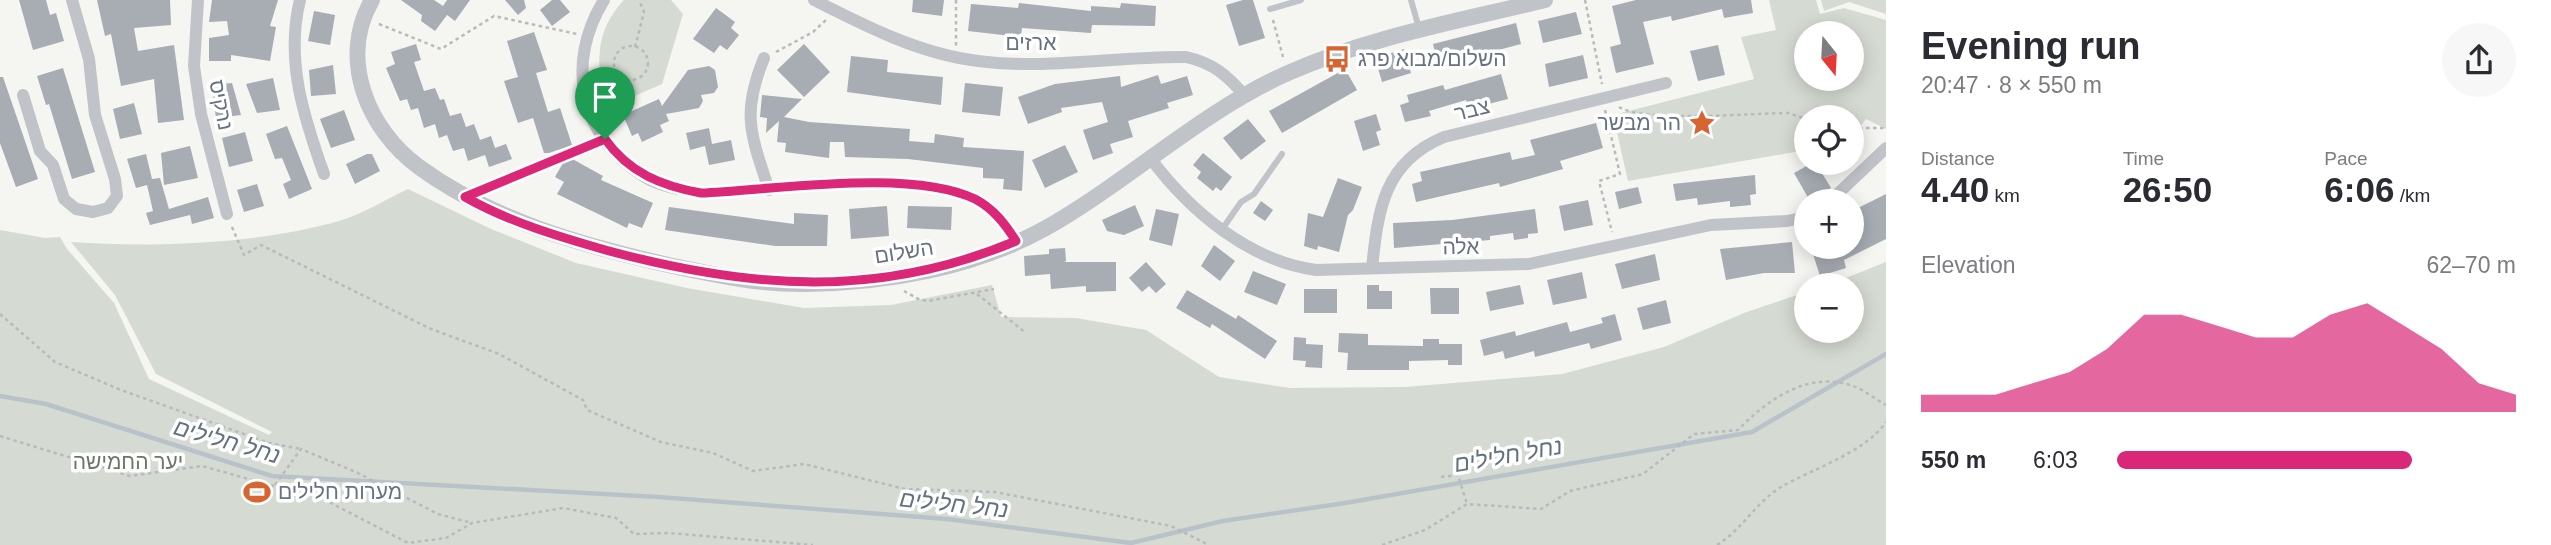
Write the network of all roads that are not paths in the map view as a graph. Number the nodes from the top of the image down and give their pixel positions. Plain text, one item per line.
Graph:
1 (72, 0) edge
2 (198, 0) edge
3 (300, 0) edge
4 (372, 0) edge
5 (604, 0) edge
6 (814, 0) edge
7 (1301, 0) edge
8 (1411, 0) edge
9 (1545, 0) edge
10 (1269, 9) road end
11 (1420, 30) junction
12 (764, 58) road end
13 (1666, 83) dead end
14 (23, 95) dead end
15 (1245, 96) junction
16 (1886, 148) edge
17 (1282, 154) dead end
18 (1150, 159) junction
19 (324, 174) dead end
20 (1842, 189) edge
21 (769, 190) junction
22 (227, 214) road end
23 (1794, 220) edge
24 (1223, 228) junction
25 (1016, 241) junction
26 (1371, 268) junction

1 - 14 street
2 - 22 street, נרקיס
3 - 19 street
4 - 25 street, השלום
5 - 21 street
6 - 15 street, ארזים
7 - 10 lane
8 - 11 lane
9 - 11 street, השלום
11 - 15 street, השלום
12 - 21 street
13 - 26 street, צבר
15 - 18 street, השלום
16 - 20 street
17 - 24 lane
18 - 24 street, אלה
18 - 25 street, השלום
21 - 25 street
23 - 26 street, אלה
24 - 26 street, אלה

